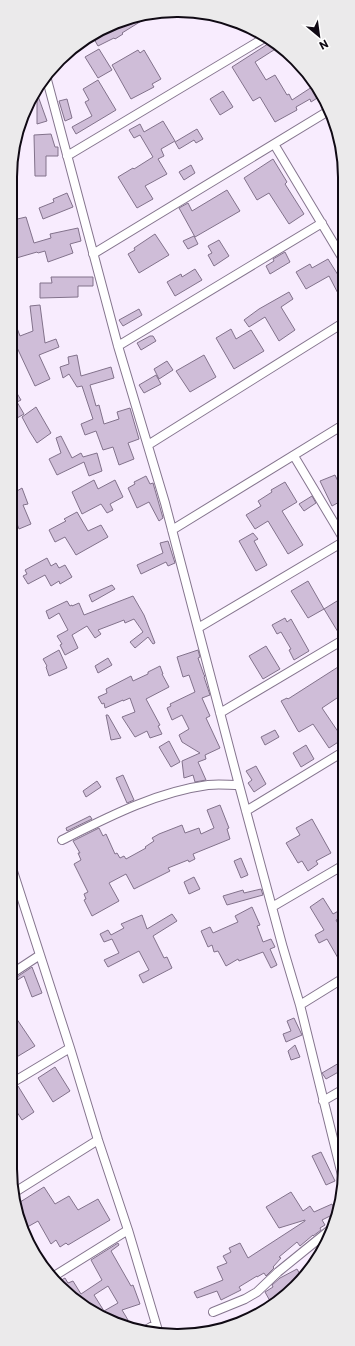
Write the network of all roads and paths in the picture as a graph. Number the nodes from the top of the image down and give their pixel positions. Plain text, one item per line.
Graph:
1 (260, 40) edge
2 (48, 83) edge
3 (325, 113) edge
4 (274, 144) junction
5 (67, 156) junction
6 (322, 223) junction
7 (338, 250) edge
8 (93, 254) junction
9 (338, 326) edge
10 (118, 346) junction
11 (338, 428) edge
12 (148, 445) junction
13 (294, 456) junction
14 (172, 530) junction
15 (338, 530) edge
16 (338, 545) edge
17 (198, 628) junction
18 (338, 643) edge
19 (220, 713) junction
20 (338, 755) edge
21 (239, 785) junction
22 (246, 811) junction
23 (62, 840) dead end
24 (338, 868) edge
25 (17, 884) edge
26 (272, 907) junction
27 (40, 956) junction
28 (17, 970) edge
29 (338, 981) edge
30 (300, 1005) junction
31 (70, 1048) junction
32 (17, 1080) edge
33 (338, 1092) edge
34 (323, 1101) junction
35 (98, 1140) junction
36 (338, 1159) edge
37 (18, 1190) edge
38 (128, 1230) junction
39 (323, 1236) edge
40 (57, 1274) edge
41 (213, 1312) dead end
42 (156, 1324) junction
43 (151, 1327) edge
44 (157, 1328) edge

1 - 5 street
2 - 5 street
3 - 4 street
4 - 6 street
4 - 8 street
5 - 8 street
6 - 7 street
6 - 10 street
8 - 10 street
9 - 12 street
10 - 12 street
11 - 13 street
12 - 14 street
13 - 14 street
13 - 15 street
14 - 17 street
16 - 17 street
17 - 19 street
18 - 19 street
19 - 21 street
20 - 22 street
21 - 22 street
21 - 23 street
22 - 26 street
24 - 26 street
25 - 27 street
26 - 30 street
27 - 28 street
27 - 31 street
29 - 30 street
30 - 34 street
31 - 32 street
31 - 35 street
33 - 34 street
34 - 36 street
35 - 37 street
35 - 38 street
38 - 40 street
38 - 42 street
39 - 41 street
42 - 43 street
42 - 44 street

